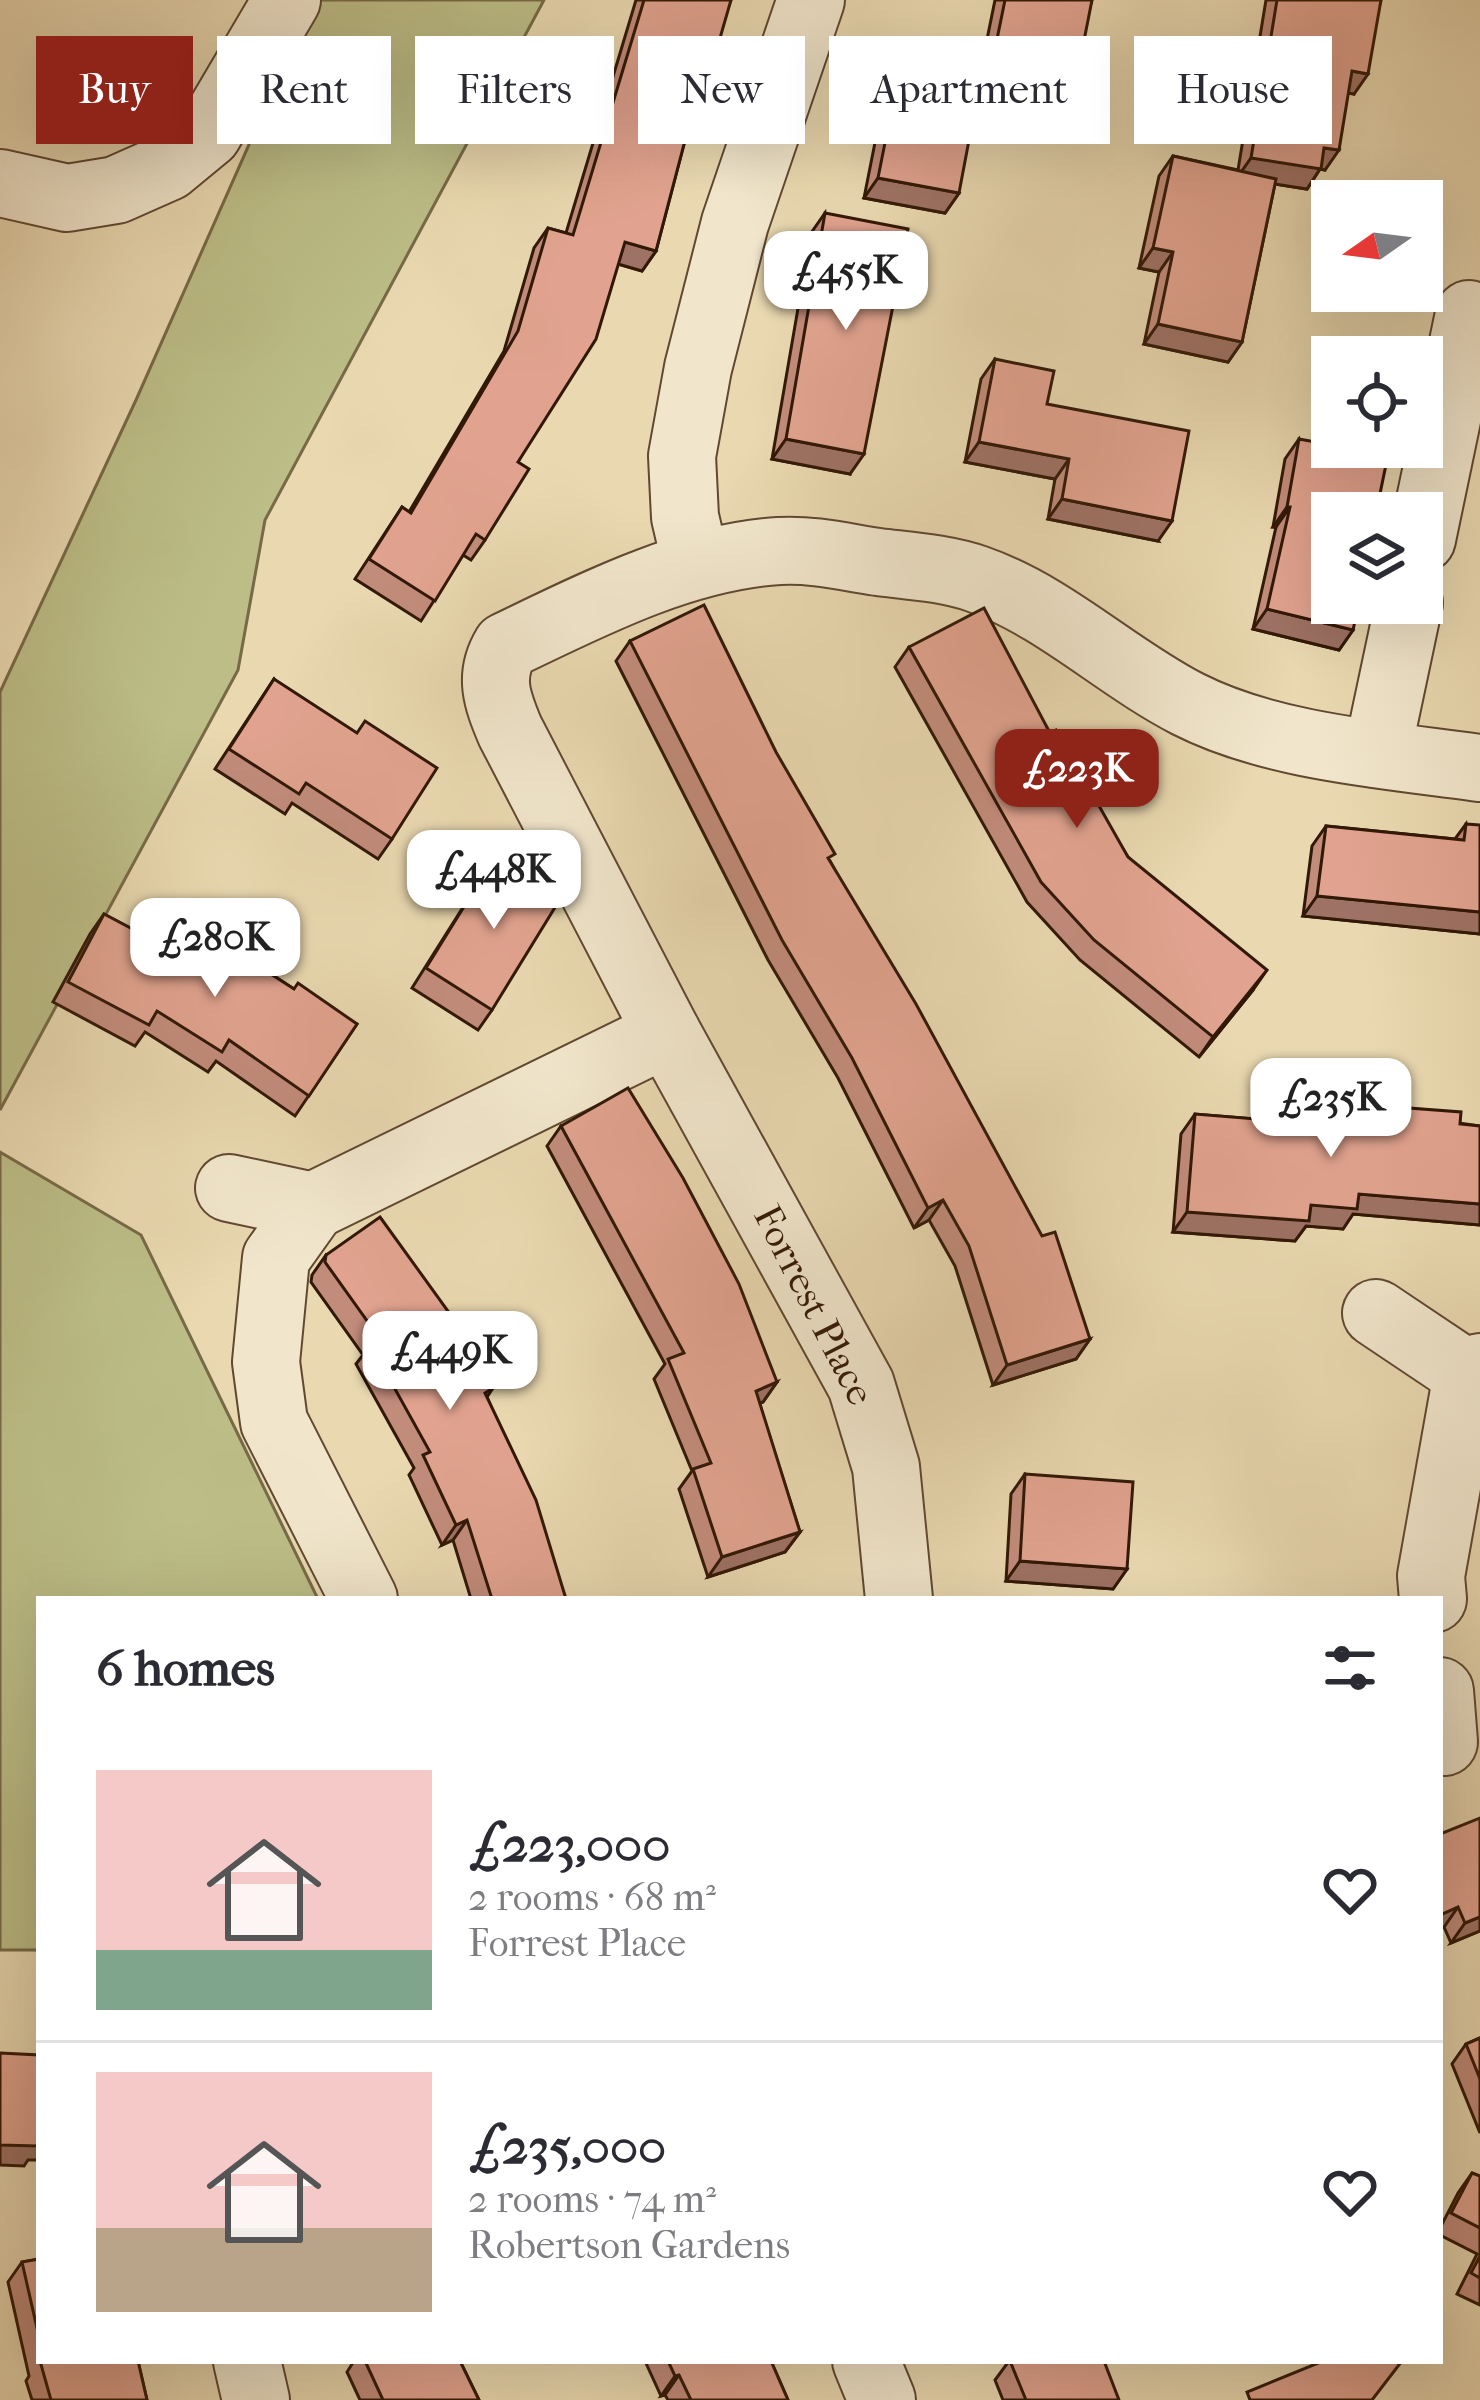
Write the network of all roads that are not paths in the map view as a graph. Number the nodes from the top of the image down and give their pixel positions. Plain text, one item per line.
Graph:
1 (287, 0) edge
2 (811, 0) edge
3 (0, 183) edge
4 (1469, 314) dead end
5 (1432, 492) edge
6 (696, 564) junction
7 (1405, 624) edge
8 (1377, 754) junction
9 (1480, 768) edge
10 (667, 1033) junction
11 (229, 1188) dead end
12 (313, 1206) junction
13 (1376, 1313) dead end
14 (1473, 1371) edge
15 (362, 1596) edge
16 (899, 1596) edge
17 (1433, 1596) edge
18 (248, 2364) edge
19 (256, 2400) edge

1 - 3 street
2 - 6 street
4 - 5 street
6 - 8 street, Forrest Place
6 - 10 street, Forrest Place
7 - 8 street
8 - 9 street, Forrest Place
10 - 12 street
10 - 16 street, Forrest Place
11 - 12 street
12 - 15 street
13 - 14 street
14 - 17 street
18 - 19 street

